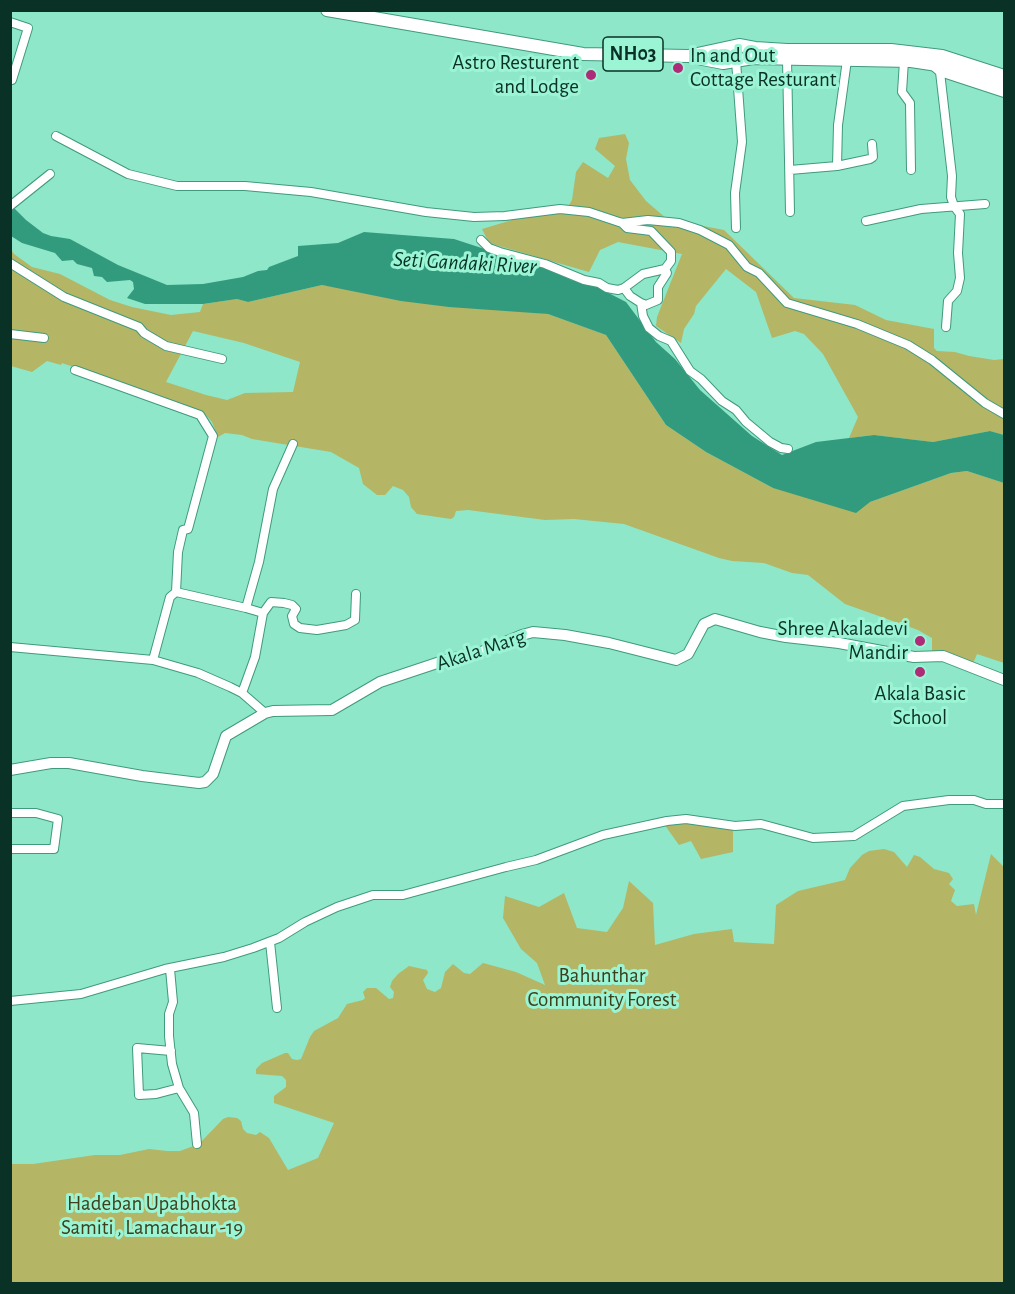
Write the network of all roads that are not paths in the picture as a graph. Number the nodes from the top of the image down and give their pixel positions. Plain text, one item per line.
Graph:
1 (327, 10) edge
2 (10, 22) edge
3 (688, 56) junction
4 (787, 59) junction
5 (848, 60) junction
6 (736, 61) junction
7 (904, 61) junction
8 (936, 68) junction
9 (1005, 76) edge
10 (12, 80) edge
11 (1005, 86) edge
12 (1005, 93) edge
13 (56, 136) dead end
14 (872, 144) dead end
15 (837, 166) junction
16 (790, 170) junction
17 (911, 170) dead end
18 (50, 174) dead end
19 (985, 204) dead end
20 (10, 206) edge
21 (954, 206) junction
22 (790, 212) dead end
23 (866, 221) dead end
24 (622, 223) junction
25 (736, 228) dead end
26 (481, 240) dead end
27 (10, 263) edge
28 (665, 269) junction
29 (624, 288) junction
30 (641, 303) junction
31 (945, 327) dead end
32 (10, 334) edge
33 (44, 338) dead end
34 (222, 359) dead end
35 (75, 370) dead end
36 (1005, 414) edge
37 (293, 444) dead end
38 (788, 449) dead end
39 (176, 592) junction
40 (356, 594) dead end
41 (246, 608) junction
42 (263, 614) junction
43 (10, 647) edge
44 (153, 660) junction
45 (1005, 680) edge
46 (242, 693) junction
47 (265, 712) junction
48 (10, 770) edge
49 (1005, 804) edge
50 (10, 813) edge
51 (10, 849) edge
52 (270, 942) junction
53 (170, 969) junction
54 (10, 1001) edge
55 (277, 1008) dead end
56 (171, 1051) junction
57 (179, 1088) junction
58 (197, 1144) dead end

1 - 3 highway, NH03
2 - 10 street
3 - 6 highway
3 - 9 highway, NH03
4 - 5 highway
4 - 6 highway
4 - 16 street
5 - 7 highway
5 - 15 street
6 - 25 street
7 - 8 highway
7 - 17 street
8 - 11 highway
8 - 12 street
8 - 21 street
13 - 24 street
14 - 15 street
15 - 16 street
16 - 22 street
18 - 20 street
19 - 21 street
21 - 23 street
21 - 31 street
24 - 28 street
24 - 36 street
26 - 29 street
27 - 34 street
28 - 29 street
28 - 30 street
29 - 30 street
30 - 38 street
32 - 33 street
35 - 39 street
37 - 41 street
39 - 41 street
39 - 44 street
40 - 42 street
41 - 42 street
42 - 46 street
43 - 44 street
44 - 46 street
45 - 47 main road, Akala Marg
46 - 47 street
47 - 48 main road, Akala Marg
49 - 52 street
50 - 51 street
52 - 53 street
52 - 55 street
53 - 54 street
53 - 56 street
56 - 57 street
56 - 57 street
57 - 58 street

